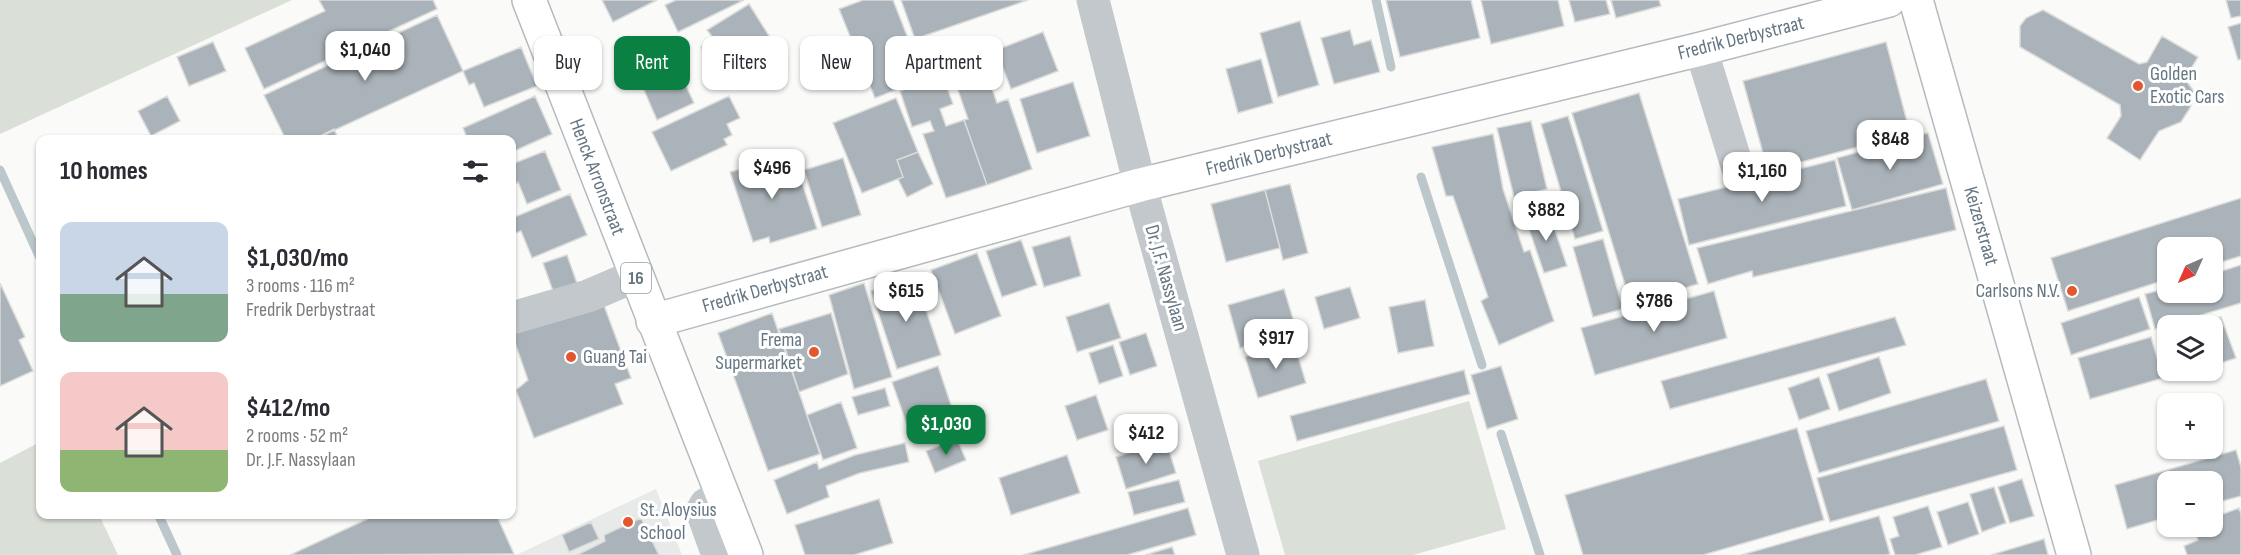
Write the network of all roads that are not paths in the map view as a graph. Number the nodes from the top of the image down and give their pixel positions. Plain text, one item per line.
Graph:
1 (529, 0) edge
2 (1092, 0) edge
3 (1889, 0) edge
4 (1917, 0) edge
5 (1701, 49) junction
6 (1738, 170) dead end
7 (1140, 185) junction
8 (635, 276) junction
9 (516, 317) edge
10 (653, 321) junction
11 (722, 497) junction
12 (727, 555) edge
13 (746, 555) edge
14 (1243, 555) edge
15 (2074, 555) edge

1 - 8 main road, Henck Arronstraat / 16
2 - 7 street, Dr. J.F. Nassylaan
3 - 5 main road, Fredrik Derbystraat
4 - 15 main road, Keizerstraat
5 - 6 street
5 - 7 main road, Fredrik Derbystraat
7 - 10 main road, Fredrik Derbystraat
7 - 14 street, Dr. J.F. Nassylaan
8 - 9 street
8 - 10 main road, Henck Arronstraat / 16
10 - 11 main road, Henck Arronstraat / 16
11 - 12 street
11 - 13 main road, Henck Arronstraat / 16

